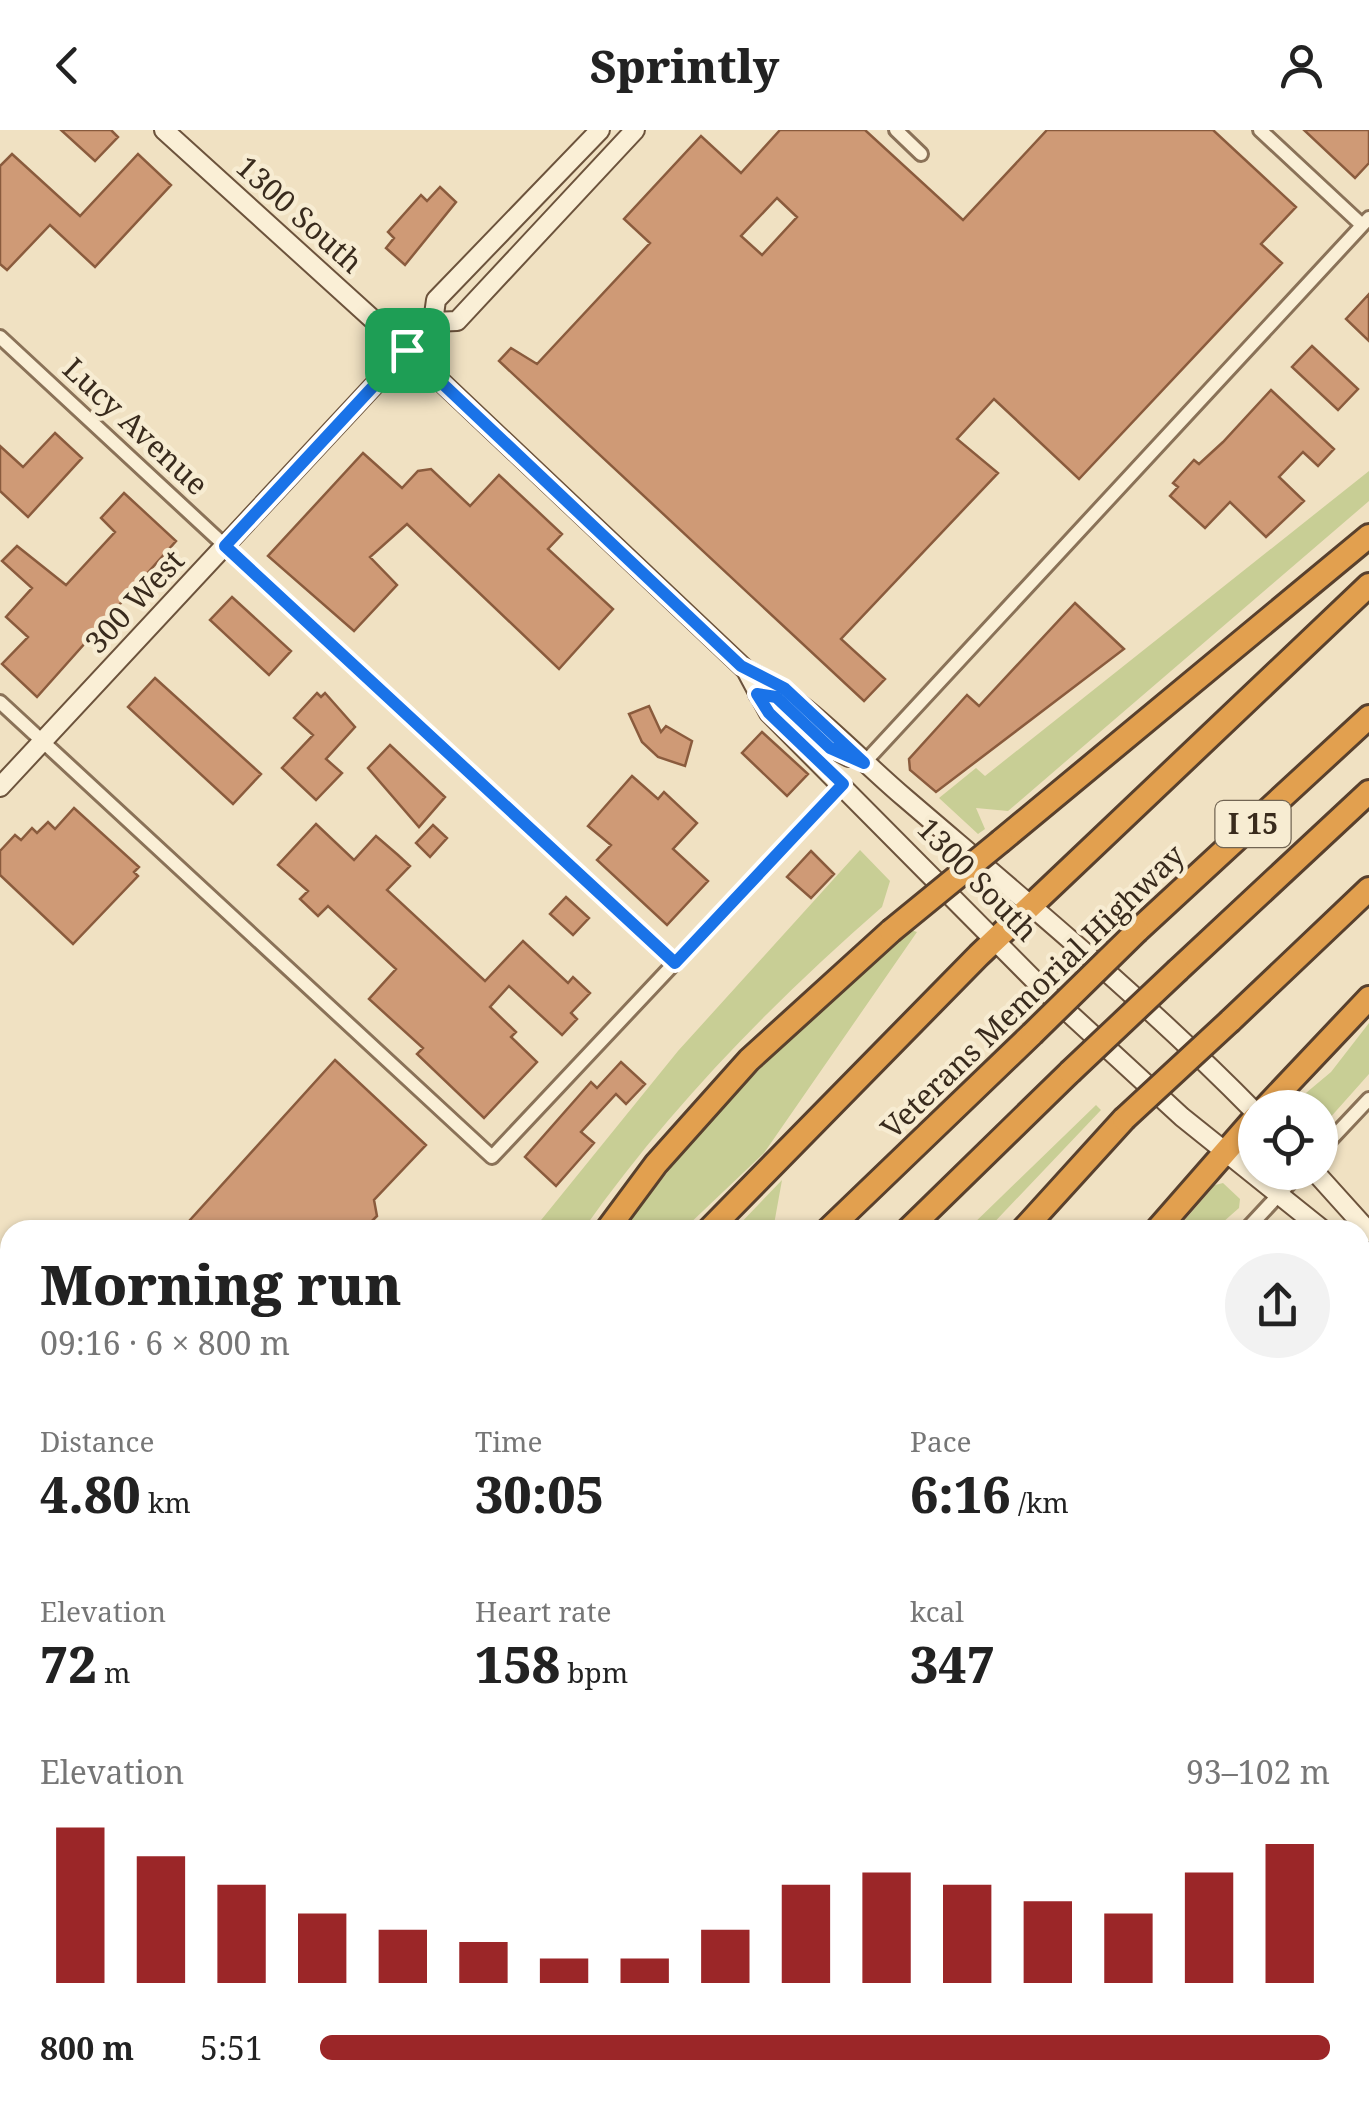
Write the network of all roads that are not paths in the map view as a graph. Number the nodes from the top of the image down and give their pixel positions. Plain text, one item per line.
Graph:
1 (164, 130) edge
2 (600, 130) edge
3 (635, 130) edge
4 (896, 130) edge
5 (1260, 130) edge
6 (921, 154) dead end
7 (1366, 222) edge
8 (434, 322) junction
9 (0, 336) edge
10 (407, 350) junction
11 (1369, 536) edge
12 (225, 546) junction
13 (1369, 585) edge
14 (746, 670) junction
15 (757, 694) junction
16 (0, 702) edge
17 (1369, 717) edge
18 (42, 741) junction
19 (864, 763) junction
20 (843, 784) junction
21 (0, 787) edge
22 (1369, 792) edge
23 (1369, 889) edge
24 (1031, 906) junction
25 (997, 938) junction
26 (675, 963) junction
27 (1369, 998) edge
28 (1282, 1090) edge
29 (1238, 1099) edge
30 (1369, 1099) edge
31 (1338, 1132) edge
32 (1238, 1135) edge
33 (1224, 1151) junction
34 (1284, 1190) edge
35 (1331, 1190) edge
36 (1280, 1195) junction
37 (614, 1220) edge
38 (719, 1220) edge
39 (838, 1220) edge
40 (918, 1220) edge
41 (1032, 1220) edge
42 (1165, 1220) edge
43 (1256, 1220) edge
44 (1311, 1220) edge
45 (1358, 1220) edge

1 - 10 main road, 1300 South
2 - 8 main road, 300 West
3 - 8 main road, 300 West
4 - 6 street
5 - 7 street
7 - 19 street
8 - 10 main road, 300 West
9 - 12 street, Lucy Avenue
10 - 12 main road, 300 West
10 - 14 main road, 1300 South
11 - 37 highway, bridge
12 - 18 main road, 300 West
12 - 26 street, Lucy Avenue
13 - 24 highway
14 - 15 main road, 1300 South
14 - 19 main road, 1300 South
15 - 19 main road
15 - 20 main road, 1300 South
16 - 18 street
17 - 39 highway, Veterans Memorial Highway / I 15, bridge
18 - 21 main road, 300 West
18 - 26 street
19 - 24 main road, 1300 South
20 - 25 main road, 1300 South
20 - 26 street
22 - 40 highway, I 15, bridge
23 - 41 highway, bridge
24 - 25 highway
24 - 29 main road, 1300 South
25 - 33 main road, 1300 South
25 - 38 highway
27 - 28 highway
30 - 31 street
32 - 33 highway
33 - 36 main road, 1300 South
33 - 42 highway
34 - 36 street
35 - 45 main road
36 - 43 street
36 - 44 main road, 1300 South

